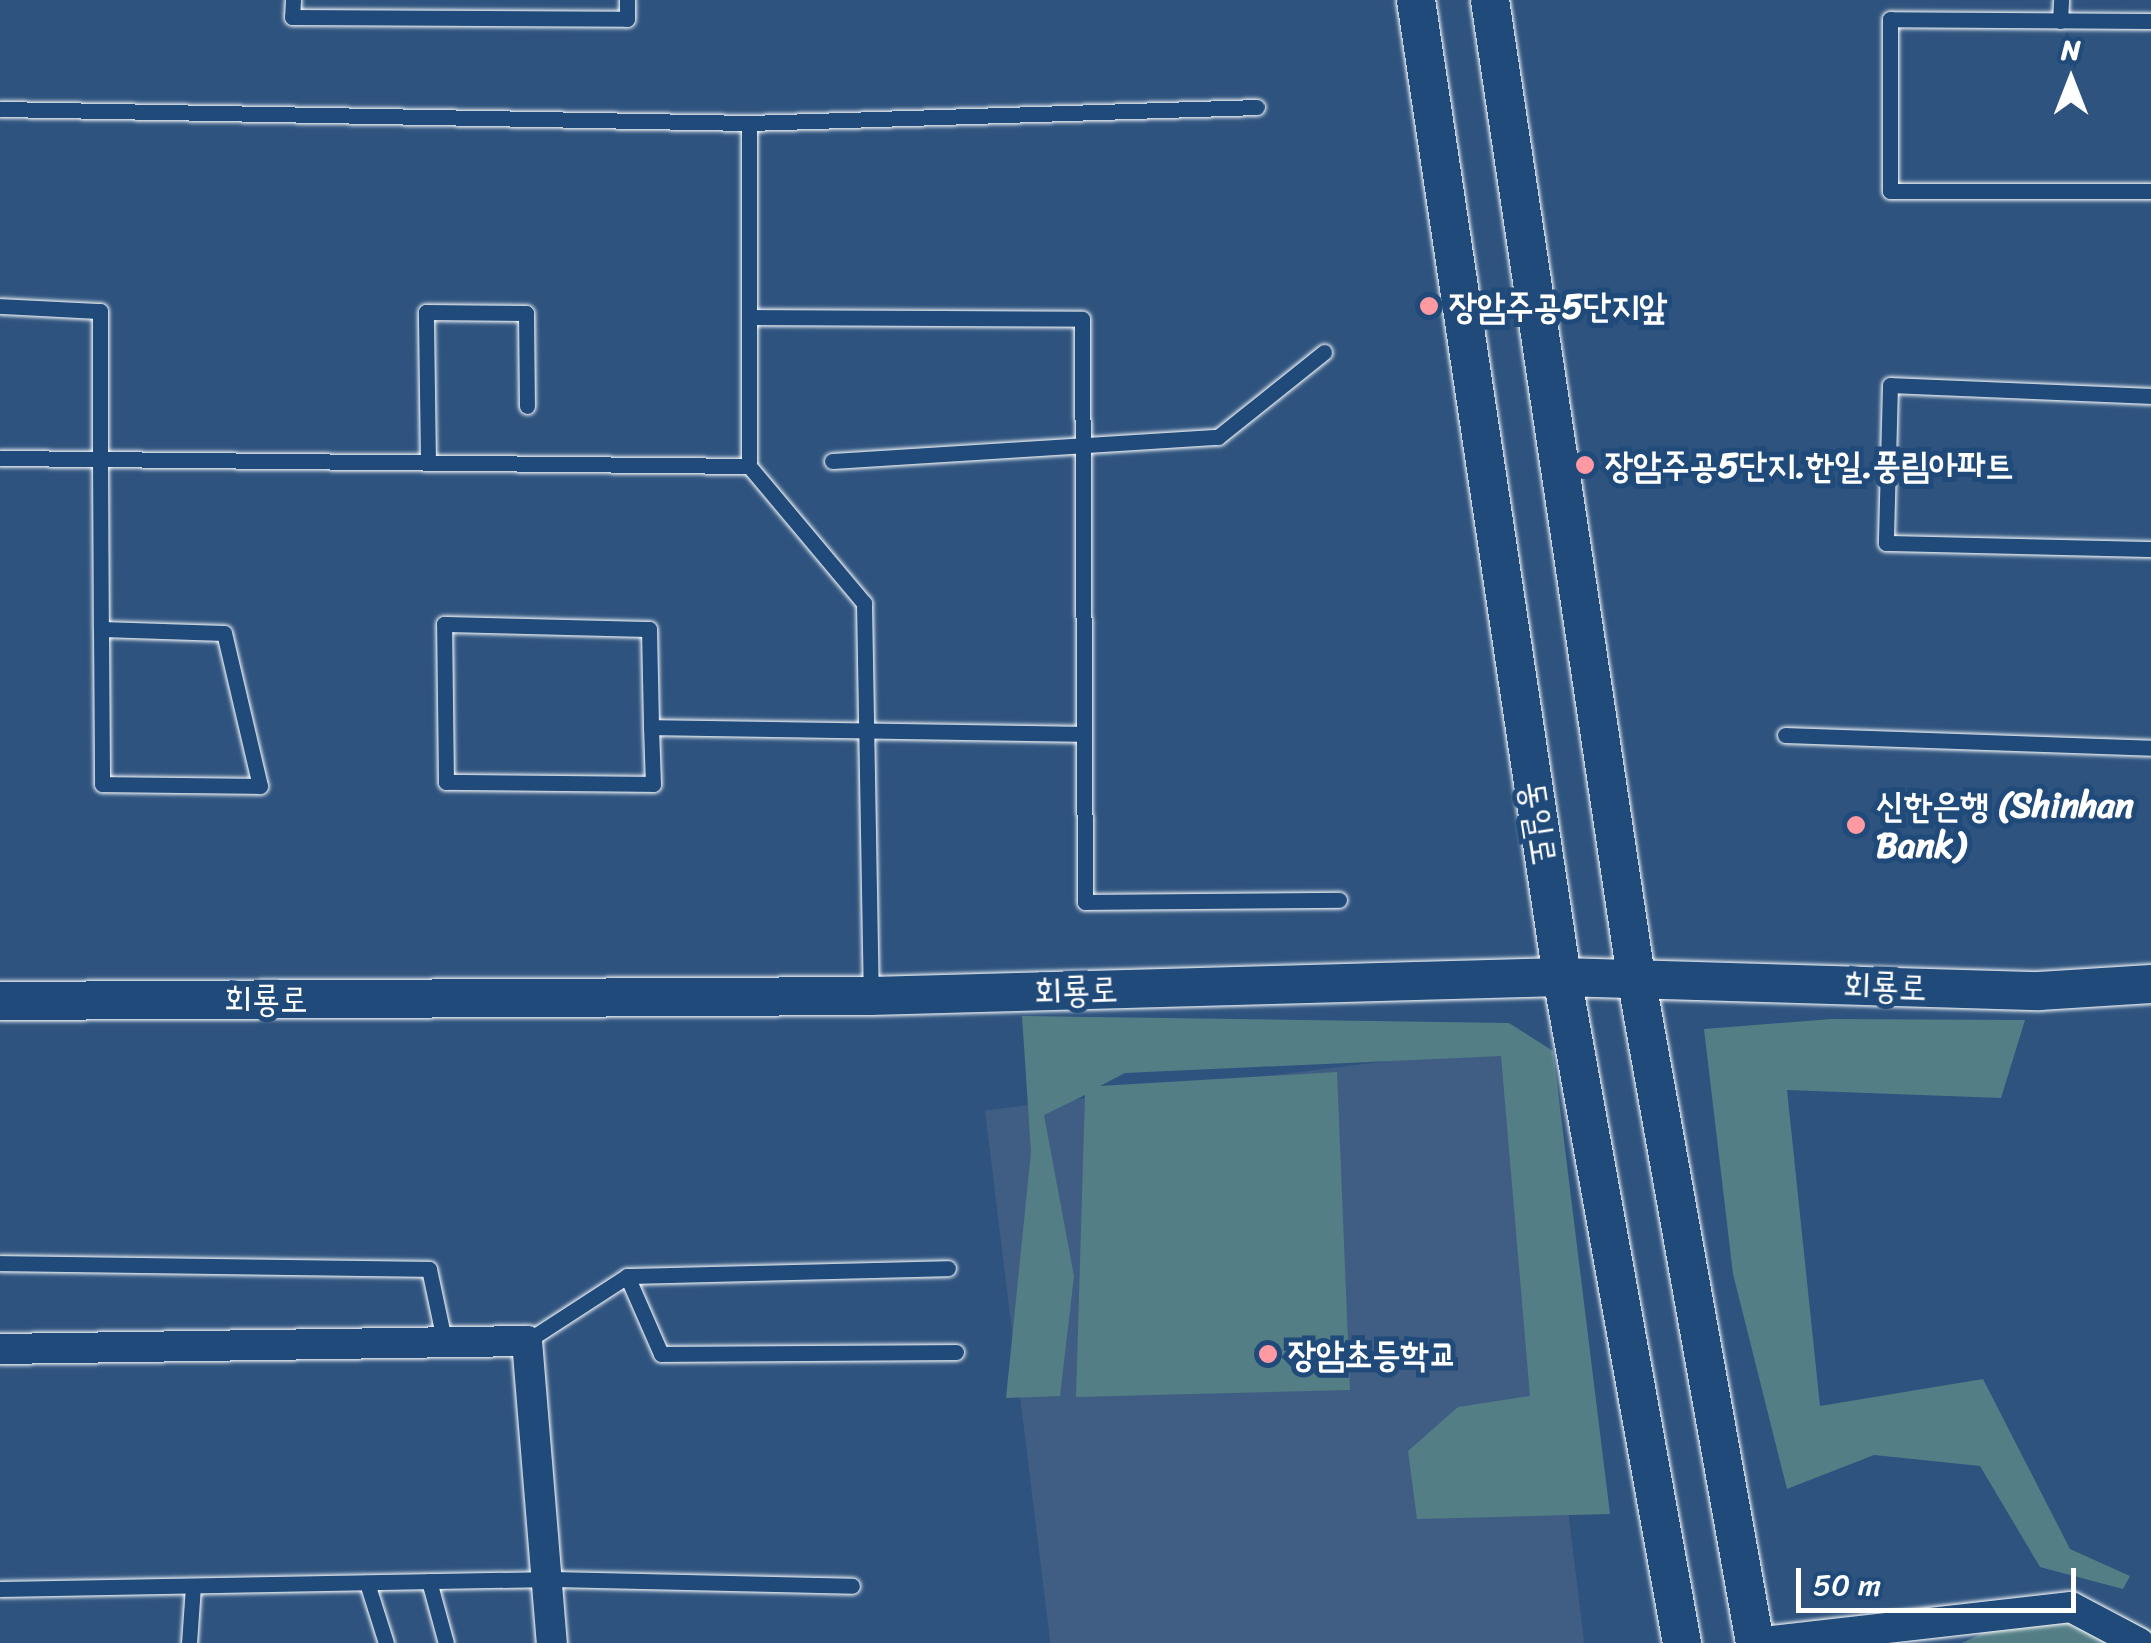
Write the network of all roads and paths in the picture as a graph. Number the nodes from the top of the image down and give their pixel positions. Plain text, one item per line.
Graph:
1 (293, 0) edge
2 (627, 0) edge
3 (1416, 0) edge
4 (1490, 0) edge
5 (2060, 0) edge
6 (2060, 21) junction
7 (2151, 22) edge
8 (1257, 108) dead end
9 (0, 109) edge
10 (749, 124) junction
11 (2151, 191) edge
12 (0, 306) edge
13 (749, 317) junction
14 (1324, 352) dead end
15 (2151, 396) edge
16 (528, 406) dead end
17 (1082, 447) junction
18 (0, 458) edge
19 (100, 459) junction
20 (832, 461) dead end
21 (428, 463) junction
22 (749, 466) junction
23 (2151, 550) edge
24 (101, 629) junction
25 (651, 727) junction
26 (866, 733) junction
27 (1084, 734) junction
28 (1785, 735) dead end
29 (2151, 748) edge
30 (1339, 900) dead end
31 (1562, 977) junction
32 (1636, 977) junction
33 (2151, 984) edge
34 (871, 996) junction
35 (0, 1001) edge
36 (0, 1264) edge
37 (948, 1268) dead end
38 (627, 1276) junction
39 (527, 1341) junction
40 (446, 1348) junction
41 (0, 1349) edge
42 (956, 1352) dead end
43 (552, 1579) junction
44 (429, 1581) junction
45 (367, 1582) junction
46 (193, 1586) junction
47 (852, 1586) dead end
48 (0, 1589) edge
49 (189, 1643) edge
50 (386, 1643) edge
51 (446, 1643) edge
52 (552, 1643) edge
53 (1682, 1643) edge
54 (1755, 1643) edge
55 (2139, 1643) edge

1 - 2 lane
3 - 31 street, 동일로
4 - 32 street, 동일로
5 - 6 lane
6 - 7 lane
6 - 11 lane
8 - 10 lane
9 - 10 lane
10 - 13 lane
12 - 19 lane
13 - 17 lane
13 - 22 lane
14 - 17 lane
15 - 23 lane
16 - 21 lane
17 - 20 lane
17 - 27 lane
18 - 19 lane
19 - 21 lane
19 - 24 lane
21 - 22 lane
22 - 26 lane
24 - 24 lane
25 - 25 lane
25 - 26 lane
26 - 27 lane
26 - 34 lane
27 - 30 lane
28 - 29 lane
31 - 32 street, 회룡로
31 - 34 street, 회룡로
31 - 53 street, 동일로
32 - 33 street, 회룡로
32 - 54 street, 동일로
34 - 35 street, 회룡로
36 - 40 lane
37 - 38 lane
38 - 39 lane
38 - 42 lane
39 - 40 street
39 - 43 street
40 - 41 street
43 - 44 lane
43 - 47 lane
43 - 52 street
44 - 45 lane
44 - 51 lane
45 - 46 lane
45 - 50 lane
46 - 48 lane
46 - 49 lane
54 - 55 street

